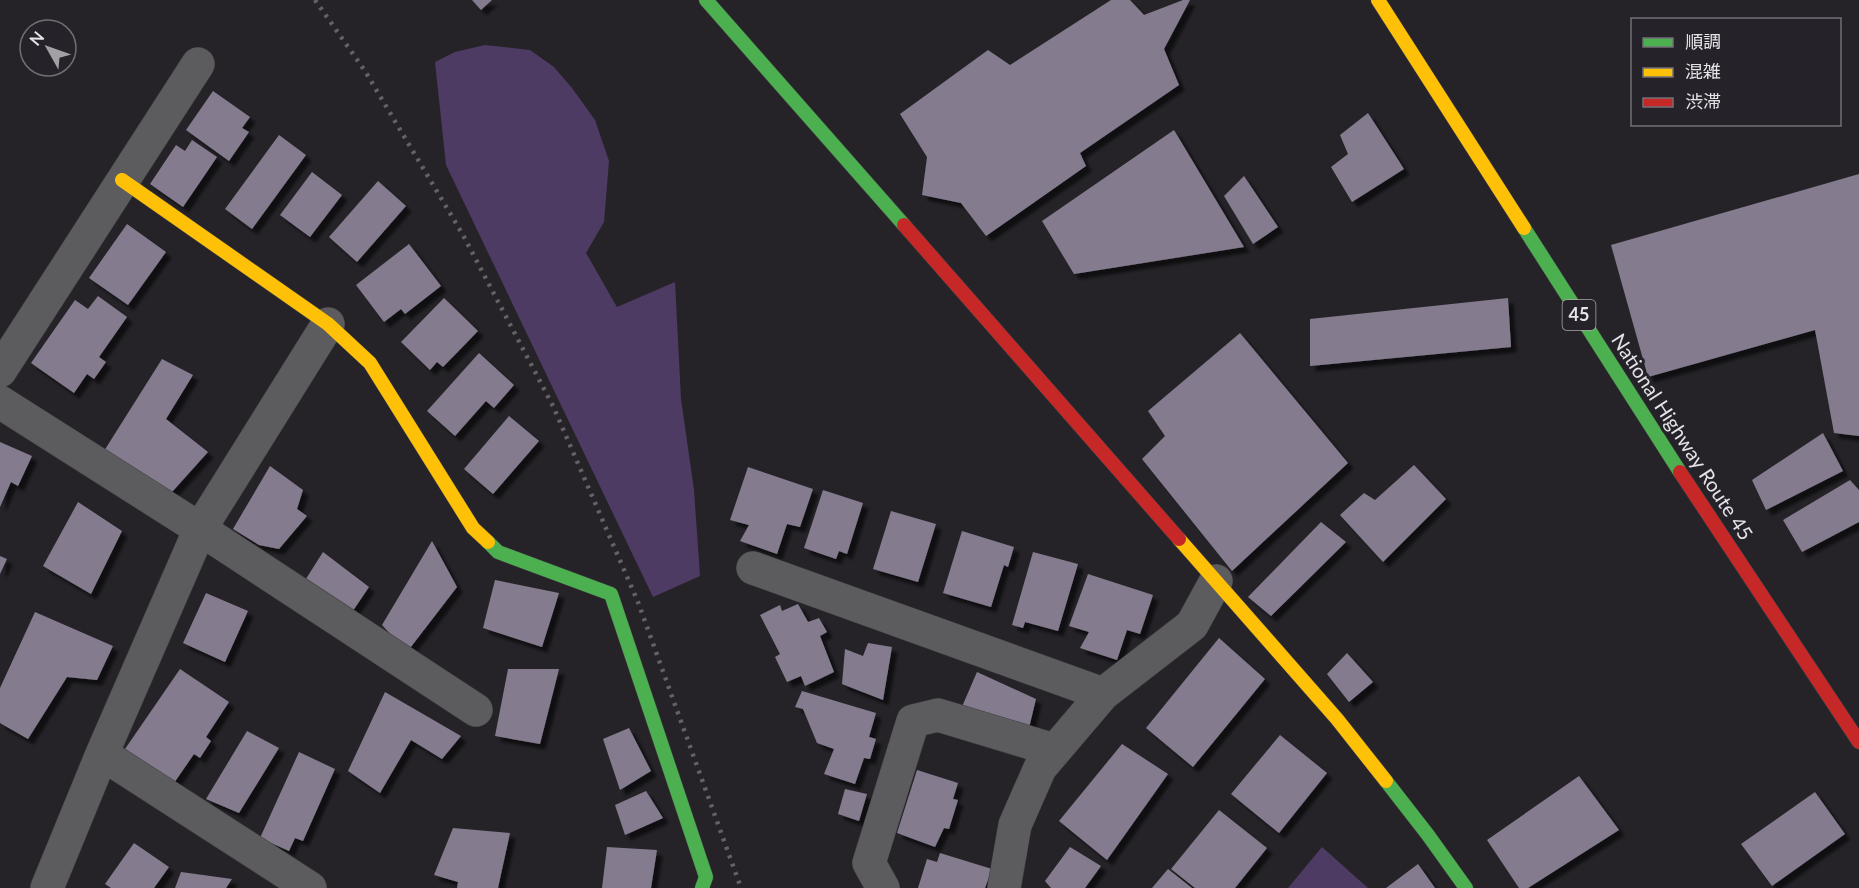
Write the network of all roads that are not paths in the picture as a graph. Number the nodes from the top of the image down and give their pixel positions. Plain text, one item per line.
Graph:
1 (706, 0) edge
2 (1378, 0) edge
3 (198, 64) dead end
4 (122, 180) junction
5 (328, 324) junction
6 (0, 371) edge
7 (0, 402) edge
8 (200, 529) junction
9 (753, 568) dead end
10 (1216, 580) junction
11 (1103, 694) junction
12 (476, 710) dead end
13 (1859, 742) edge
14 (1054, 750) junction
15 (102, 754) junction
16 (47, 888) edge
17 (310, 888) edge
18 (702, 888) edge
19 (883, 888) edge
20 (1004, 888) edge
21 (1466, 888) edge

1 - 10 main road
2 - 13 main road, National Highway Route 45 / 45
3 - 4 street
4 - 5 main road
4 - 6 street
5 - 8 street
5 - 18 main road
7 - 8 street
8 - 12 street
8 - 15 street
9 - 11 street
10 - 11 street
10 - 21 main road
11 - 14 street
14 - 19 street
14 - 20 street
15 - 16 street
15 - 17 street

